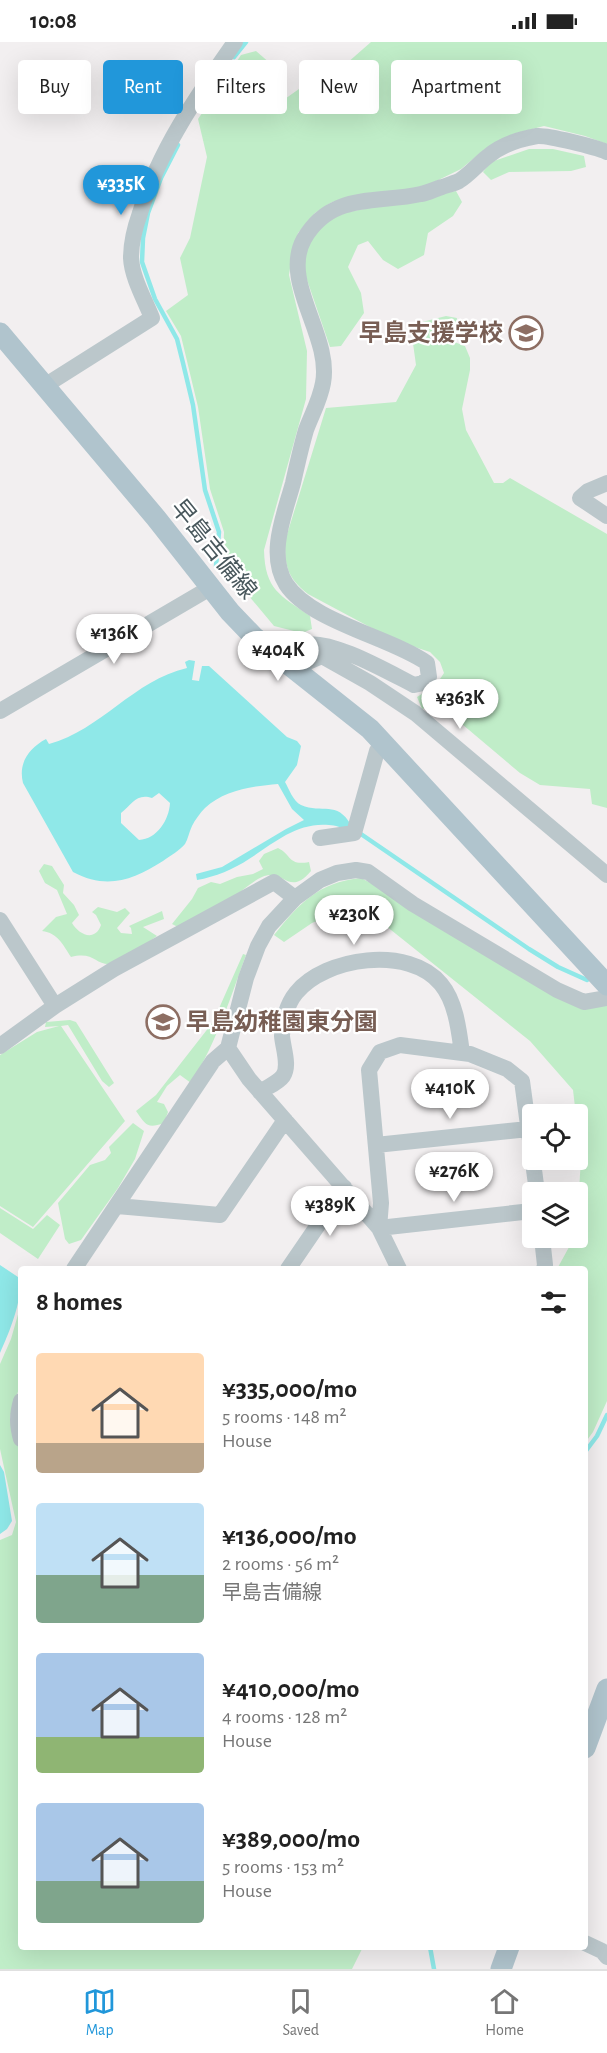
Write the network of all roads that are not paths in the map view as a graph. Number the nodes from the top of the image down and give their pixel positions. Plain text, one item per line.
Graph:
1 (234, 42) edge
2 (607, 152) edge
3 (0, 333) edge
4 (46, 385) junction
5 (607, 483) edge
6 (607, 516) edge
7 (210, 588) junction
8 (285, 663) junction
9 (0, 711) edge
10 (383, 742) junction
11 (320, 838) dead end
12 (607, 875) edge
13 (294, 898) junction
14 (0, 920) edge
15 (607, 985) edge
16 (607, 998) edge
17 (55, 1006) junction
18 (0, 1046) edge
19 (228, 1048) junction
20 (462, 1053) junction
21 (260, 1092) junction
22 (525, 1104) edge
23 (285, 1120) junction
24 (522, 1130) edge
25 (376, 1145) junction
26 (344, 1186) junction
27 (117, 1206) junction
28 (522, 1212) edge
29 (379, 1228) junction
30 (543, 1248) edge
31 (76, 1266) edge
32 (290, 1266) edge
33 (396, 1266) edge
34 (545, 1266) edge
35 (18, 1410) edge
36 (18, 1430) edge
37 (607, 1689) edge
38 (588, 1740) edge
39 (588, 1945) edge
40 (508, 1950) edge
41 (607, 1957) edge
42 (501, 1969) edge

1 - 4 street
2 - 8 street
3 - 4 main road, 早島吉備線
4 - 7 main road, 早島吉備線
5 - 6 street
7 - 8 main road, 早島吉備線
7 - 9 street
8 - 10 main road, 早島吉備線
8 - 12 street
10 - 11 street
10 - 15 main road, 早島吉備線
13 - 16 street
13 - 17 street
13 - 19 street
14 - 17 street
17 - 18 street
19 - 21 street
19 - 27 street
20 - 21 street
20 - 22 street
20 - 25 street
21 - 23 street
23 - 26 street
23 - 27 street
24 - 25 street
25 - 29 street
26 - 29 street
26 - 32 street
27 - 31 street
28 - 29 street
29 - 33 street
30 - 34 street
35 - 36 street
37 - 38 main road
39 - 41 street
40 - 42 main road

